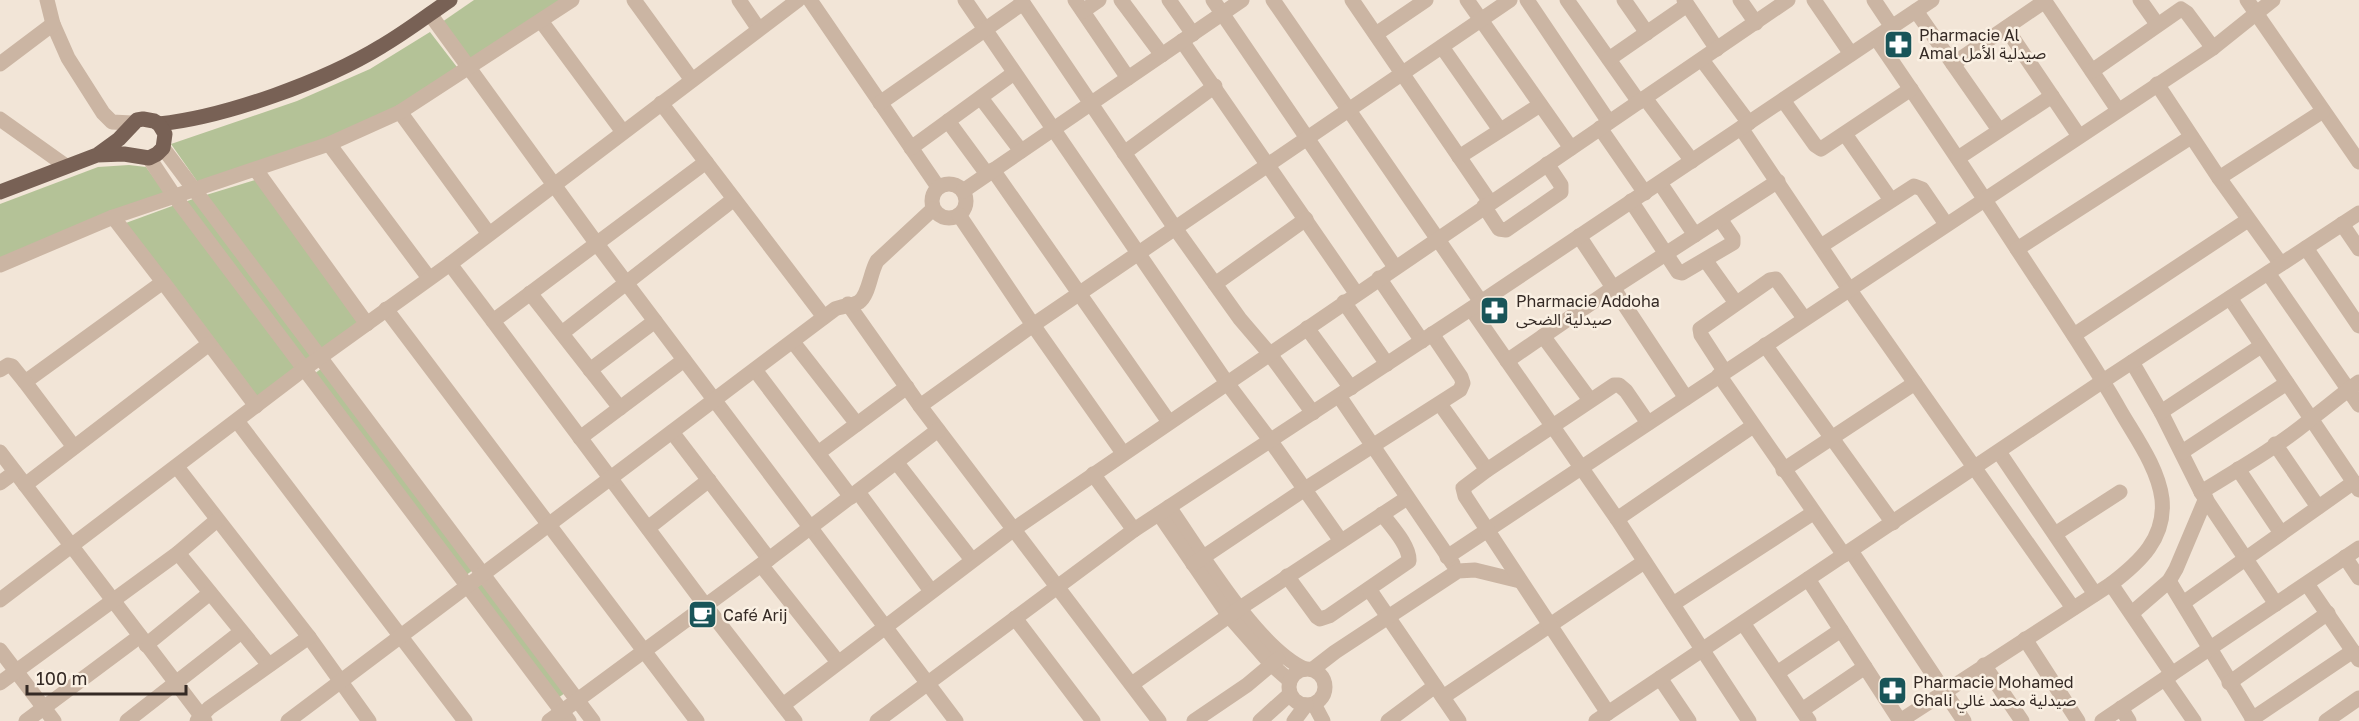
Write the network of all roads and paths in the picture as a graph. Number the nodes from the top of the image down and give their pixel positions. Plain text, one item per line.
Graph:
1 (47, 0) edge
2 (450, 0) edge
3 (572, 0) edge
4 (634, 0) edge
5 (739, 0) edge
6 (798, 0) edge
7 (810, 0) edge
8 (965, 0) edge
9 (1099, 0) edge
10 (1121, 0) edge
11 (1169, 0) edge
12 (1213, 0) edge
13 (1242, 0) edge
14 (1273, 0) edge
15 (1352, 0) edge
16 (1467, 0) edge
17 (1510, 0) edge
18 (1527, 0) edge
19 (1567, 0) edge
20 (1624, 0) edge
21 (1740, 0) edge
22 (1788, 0) edge
23 (1814, 0) edge
24 (1874, 0) edge
25 (1932, 0) edge
26 (2140, 0) edge
27 (2247, 0) edge
28 (2273, 0) edge
29 (2045, 1) edge
30 (1022, 2) edge
31 (1417, 2) edge
32 (1685, 3) edge
33 (1079, 6) edge
34 (1916, 11) junction
35 (1223, 13) junction
36 (430, 14) junction
37 (2257, 14) junction
38 (1481, 20) junction
39 (541, 21) junction
40 (1756, 23) junction
41 (53, 24) junction
42 (2157, 24) junction
43 (1892, 27) junction
44 (759, 28) junction
45 (2006, 28) junction
46 (985, 31) junction
47 (1647, 33) junction
48 (1376, 34) junction
49 (1187, 37) junction
50 (1876, 38) junction
51 (1442, 47) junction
52 (2213, 48) junction
53 (1718, 49) junction
54 (1851, 54) junction
55 (1162, 55) junction
56 (1609, 59) junction
57 (1702, 60) junction
58 (0, 64) edge
59 (1953, 64) junction
60 (470, 68) junction
61 (2092, 71) junction
62 (1014, 73) junction
63 (1402, 75) junction
64 (1128, 78) junction
65 (692, 80) junction
66 (2157, 84) junction
67 (1215, 86) junction
68 (1911, 89) junction
69 (2052, 96) junction
70 (981, 98) junction
71 (1642, 100) junction
72 (1783, 100) junction
73 (662, 103) junction
74 (1091, 103) junction
75 (880, 104) junction
76 (1540, 105) junction
77 (1348, 110) junction
78 (2118, 110) junction
79 (2323, 111) junction
80 (400, 112) junction
81 (0, 118) edge
82 (195, 120) junction
83 (948, 122) junction
84 (159, 124) junction
85 (1604, 125) junction
86 (1745, 126) junction
87 (129, 128) junction
88 (1053, 129) junction
89 (1500, 130) junction
90 (2000, 130) junction
91 (623, 132) junction
92 (1845, 134) junction
93 (2079, 136) junction
94 (1306, 137) junction
95 (2192, 137) junction
96 (164, 144) junction
97 (329, 144) junction
98 (911, 148) junction
99 (1571, 148) junction
100 (1021, 151) junction
101 (1124, 153) junction
102 (97, 155) junction
103 (143, 157) junction
104 (1459, 157) junction
105 (1958, 158) junction
106 (1692, 161) junction
107 (706, 162) junction
108 (2359, 162) edge
109 (1268, 164) junction
110 (1547, 164) junction
111 (66, 166) junction
112 (256, 170) junction
113 (990, 172) junction
114 (2219, 178) junction
115 (1778, 181) junction
116 (1660, 183) junction
117 (553, 185) junction
118 (4, 187) edge
119 (938, 188) junction
120 (194, 190) junction
121 (963, 191) junction
122 (1645, 193) junction
123 (175, 197) junction
124 (1984, 198) junction
125 (734, 199) junction
126 (1891, 200) junction
127 (1631, 201) junction
128 (1487, 204) junction
129 (933, 209) junction
130 (2359, 213) edge
131 (959, 215) junction
132 (113, 217) junction
133 (1306, 219) junction
134 (1720, 219) junction
135 (2248, 220) junction
136 (1946, 224) junction
137 (2342, 224) junction
138 (1175, 228) junction
139 (489, 234) junction
140 (1695, 235) junction
141 (1579, 236) junction
142 (1437, 239) junction
143 (597, 244) junction
144 (1821, 246) junction
145 (2306, 248) junction
146 (2017, 249) junction
147 (2359, 249) edge
148 (1138, 253) junction
149 (1666, 253) junction
150 (1706, 261) junction
151 (0, 264) edge
152 (450, 264) junction
153 (2282, 264) junction
154 (1395, 267) junction
155 (2268, 273) junction
156 (429, 278) junction
157 (1378, 278) junction
158 (163, 282) junction
159 (626, 284) junction
160 (1215, 284) junction
161 (1613, 288) junction
162 (1849, 289) junction
163 (530, 293) junction
164 (1078, 294) junction
165 (1350, 298) junction
166 (2230, 298) junction
167 (1736, 303) junction
168 (848, 304) junction
169 (1476, 306) junction
170 (386, 309) junction
171 (824, 317) junction
172 (1804, 318) junction
173 (493, 321) junction
174 (654, 321) junction
175 (367, 324) junction
176 (1033, 325) junction
177 (2359, 326) edge
178 (1307, 328) junction
179 (562, 333) junction
180 (2074, 335) junction
181 (1543, 336) junction
182 (1427, 338) junction
183 (793, 342) junction
184 (209, 344) junction
185 (1765, 345) junction
186 (2261, 346) junction
187 (1269, 353) junction
188 (319, 358) junction
189 (684, 360) junction
190 (1507, 361) junction
191 (2132, 362) junction
192 (1388, 364) junction
193 (304, 369) junction
194 (0, 370) edge
195 (590, 370) junction
196 (755, 370) junction
197 (1722, 374) junction
198 (25, 381) junction
199 (2103, 381) junction
200 (1227, 383) junction
201 (1915, 383) junction
202 (2287, 383) junction
203 (2354, 386) edge
204 (907, 387) junction
205 (1345, 392) junction
206 (1686, 398) junction
207 (714, 400) junction
208 (1590, 400) junction
209 (1440, 404) junction
210 (2359, 405) edge
211 (256, 406) junction
212 (920, 406) junction
213 (620, 408) junction
214 (2161, 412) junction
215 (1313, 413) junction
216 (2311, 419) junction
217 (237, 421) junction
218 (1169, 422) junction
219 (1648, 423) junction
220 (857, 424) junction
221 (1553, 426) junction
222 (1753, 426) junction
223 (938, 430) junction
224 (672, 432) junction
225 (580, 438) junction
226 (1832, 438) junction
227 (1270, 440) junction
228 (2275, 444) junction
229 (74, 447) junction
230 (1372, 447) junction
231 (0, 452) edge
232 (1999, 452) junction
233 (2182, 452) junction
234 (818, 453) junction
235 (1123, 453) junction
236 (897, 463) junction
237 (177, 467) junction
238 (1581, 467) junction
239 (1975, 468) junction
240 (2238, 469) junction
241 (1487, 470) junction
242 (1783, 470) junction
243 (15, 472) junction
244 (1094, 474) junction
245 (610, 478) junction
246 (709, 480) junction
247 (0, 483) edge
248 (25, 486) junction
249 (2356, 486) edge
250 (1305, 489) junction
251 (2120, 492) dead end
252 (855, 495) junction
253 (2204, 495) junction
254 (1407, 498) junction
255 (2318, 507) junction
256 (1164, 510) junction
257 (1813, 513) junction
258 (1382, 514) junction
259 (1617, 519) junction
260 (217, 520) junction
261 (1893, 523) junction
262 (548, 524) junction
263 (811, 527) junction
264 (648, 528) junction
265 (1014, 529) junction
266 (1134, 530) junction
267 (1488, 530) junction
268 (2281, 533) junction
269 (2055, 534) junction
270 (1341, 541) junction
271 (70, 547) junction
272 (2359, 548) edge
273 (178, 553) junction
274 (1847, 553) junction
275 (1447, 557) junction
276 (2345, 557) junction
277 (2246, 558) junction
278 (972, 560) junction
279 (1199, 561) junction
280 (765, 562) junction
281 (1644, 562) junction
282 (1458, 571) junction
283 (482, 575) junction
284 (1287, 576) junction
285 (2359, 578) edge
286 (1808, 579) junction
287 (2169, 580) junction
288 (1520, 581) junction
289 (2111, 584) junction
290 (2307, 584) junction
291 (467, 586) junction
292 (1058, 586) junction
293 (1369, 589) junction
294 (931, 591) junction
295 (210, 593) junction
296 (2094, 594) junction
297 (0, 600) edge
298 (113, 600) junction
299 (2183, 603) junction
300 (1673, 604) junction
301 (2277, 604) junction
302 (705, 605) junction
303 (2073, 608) junction
304 (1235, 612) junction
305 (2132, 613) junction
306 (2328, 613) junction
307 (1388, 617) junction
308 (1015, 618) junction
309 (1743, 623) junction
310 (1549, 625) junction
311 (885, 626) junction
312 (1841, 630) junction
313 (241, 632) junction
314 (401, 636) junction
315 (309, 637) junction
316 (2025, 639) junction
317 (143, 640) junction
318 (2210, 649) junction
319 (0, 650) edge
320 (1702, 650) junction
321 (644, 651) junction
322 (2356, 656) edge
323 (1277, 660) junction
324 (838, 662) junction
325 (269, 665) junction
326 (1984, 665) junction
327 (1865, 667) junction
328 (1309, 669) junction
329 (17, 670) junction
330 (1777, 673) junction
331 (2168, 676) junction
332 (1660, 678) junction
333 (340, 682) junction
334 (927, 682) junction
335 (0, 683) edge
336 (2229, 683) junction
337 (176, 684) junction
338 (1132, 684) junction
339 (1290, 688) junction
340 (1439, 691) junction
341 (1944, 691) junction
342 (2359, 698) edge
343 (576, 700) junction
344 (783, 705) junction
345 (1310, 705) junction
346 (44, 707) junction
347 (2125, 715) edge
348 (565, 716) edge
349 (1806, 716) edge
350 (1602, 717) edge
351 (1908, 719) edge
352 (201, 720) edge
353 (2253, 720) edge
354 (26, 721) edge
355 (54, 721) edge
356 (127, 721) edge
357 (288, 721) edge
358 (369, 721) edge
359 (465, 721) edge
360 (549, 721) edge
361 (593, 721) edge
362 (697, 721) edge
363 (795, 721) edge
364 (877, 721) edge
365 (956, 721) edge
366 (1093, 721) edge
367 (1159, 721) edge
368 (1194, 721) edge
369 (1260, 721) edge
370 (1294, 721) edge
371 (1323, 721) edge
372 (1388, 721) edge
373 (1459, 721) edge
374 (1689, 721) edge
375 (1749, 721) edge
376 (1964, 721) edge
377 (2022, 721) edge
378 (2078, 721) edge
379 (2102, 721) edge
380 (2194, 721) edge
381 (2326, 721) edge

1 - 41 street
2 - 36 main road
3 - 39 street
4 - 65 street
5 - 44 street
6 - 44 street
7 - 75 street
8 - 46 street
9 - 33 street
10 - 55 street
11 - 49 street
12 - 35 street
13 - 35 street
14 - 77 street
15 - 48 street
16 - 38 street
17 - 38 street
18 - 85 street
19 - 56 street
20 - 47 street
21 - 40 street
22 - 40 street
23 - 54 street
24 - 43 street
25 - 34 street
26 - 42 street
27 - 37 street
28 - 37 street
29 - 45 street
29 - 61 street
30 - 46 street
30 - 74 street
31 - 48 street
32 - 47 street
32 - 53 street
33 - 64 street
34 - 43 street
34 - 59 street
35 - 49 street
35 - 94 street
36 - 60 street
36 - 82 main road
37 - 52 street
37 - 79 street
38 - 51 street
38 - 76 street
39 - 60 street
39 - 91 street
40 - 53 street
41 - 58 street
41 - 87 street
42 - 52 street
42 - 61 street
43 - 50 street
44 - 65 street
45 - 59 street
45 - 69 street
46 - 62 street
46 - 75 street
47 - 56 street
48 - 63 street
49 - 55 street
49 - 67 street
50 - 54 street
50 - 68 street
51 - 63 street
51 - 89 street
52 - 66 street
53 - 57 street
54 - 72 street
55 - 64 street
56 - 71 street
57 - 71 street
57 - 86 street
59 - 90 street
60 - 80 street
60 - 117 street
61 - 78 street
62 - 70 street
62 - 88 street
63 - 77 street
63 - 104 street
64 - 74 street
65 - 73 street
66 - 78 street
66 - 95 street
67 - 101 street
67 - 109 street
68 - 92 street
68 - 105 street
69 - 90 street
69 - 93 street
70 - 83 street
70 - 100 street
71 - 85 street
71 - 106 street
72 - 86 street
72 - 92 street
73 - 91 street
73 - 107 street
74 - 88 street
74 - 101 street
75 - 98 street
76 - 89 street
76 - 99 street
77 - 94 street
77 - 142 street
78 - 93 street
79 - 108 street
79 - 114 street
80 - 97 street
80 - 139 street
81 - 111 street
82 - 84 main road
82 - 96 main road
83 - 98 street
83 - 113 street
84 - 87 main road
84 - 96 main road
85 - 99 street
85 - 122 street
86 - 106 street
86 - 115 street
87 - 102 main road
87 - 103 main road
88 - 100 street
88 - 148 street
89 - 104 street
90 - 105 street
91 - 117 street
92 - 126 street
93 - 124 street
94 - 109 street
94 - 154 street
95 - 114 street
95 - 146 street
96 - 103 main road
96 - 120 street
97 - 112 street
97 - 156 street
98 - 119 street
99 - 110 street
100 - 113 street
101 - 138 street
102 - 103 main road
102 - 111 main road
103 - 123 street
104 - 128 street
105 - 124 street
106 - 116 street
107 - 125 street
107 - 143 street
109 - 133 street
109 - 138 street
110 - 128 street
110 - 128 street
111 - 118 main road
112 - 120 street
112 - 175 street
113 - 121 street
113 - 164 street
114 - 135 street
115 - 134 street
115 - 144 street
116 - 122 street
116 - 140 street
117 - 139 street
117 - 143 street
119 - 121 street
119 - 129 street
120 - 123 street
120 - 188 street
121 - 131 street
122 - 127 street
123 - 132 street
123 - 193 street
124 - 136 street
124 - 146 street
125 - 159 street
125 - 171 street
126 - 136 street
126 - 144 street
127 - 141 street
127 - 149 street
128 - 142 street
129 - 131 street
129 - 168 street
130 - 137 street
131 - 176 street
132 - 151 street
132 - 158 street
133 - 160 street
133 - 165 street
134 - 140 street
134 - 150 street
135 - 153 street
135 - 180 street
136 - 162 street
137 - 145 street
137 - 147 street
138 - 148 street
138 - 160 street
139 - 152 street
140 - 149 street
141 - 161 street
141 - 169 street
142 - 154 street
142 - 169 street
143 - 159 street
143 - 163 street
144 - 162 street
145 - 153 street
145 - 177 street
146 - 180 street
148 - 164 street
148 - 200 street
149 - 150 street
149 - 161 street
150 - 167 street
152 - 156 street
152 - 173 street
153 - 155 street
154 - 157 street
155 - 166 street
155 - 203 street
156 - 170 street
157 - 165 street
157 - 182 street
158 - 184 street
158 - 198 street
159 - 174 street
159 - 179 street
160 - 187 street
161 - 181 street
161 - 206 street
162 - 172 street
162 - 201 street
163 - 173 street
163 - 179 street
164 - 176 street
164 - 218 street
165 - 178 street
165 - 192 street
166 - 186 street
166 - 191 street
167 - 172 street
167 - 197 street
168 - 171 street
168 - 204 street
169 - 182 street
169 - 190 street
170 - 175 street
170 - 262 street
171 - 183 street
172 - 185 street
173 - 225 street
174 - 189 street
174 - 195 street
175 - 188 street
176 - 212 street
176 - 235 street
178 - 187 street
178 - 205 street
179 - 195 street
180 - 199 street
181 - 190 street
181 - 208 street
182 - 192 street
182 - 209 street
183 - 196 street
183 - 220 street
184 - 211 street
184 - 229 street
185 - 197 street
185 - 226 street
186 - 202 street
186 - 214 street
187 - 200 street
187 - 215 street
188 - 193 street
188 - 283 street
189 - 207 street
189 - 213 street
190 - 221 street
191 - 199 street
191 - 214 street
192 - 205 street
193 - 211 street
193 - 291 street
194 - 198 street
195 - 213 street
196 - 207 street
196 - 234 street
197 - 206 street
197 - 222 street
198 - 229 street
199 - 232 street
199 - 289 street
200 - 218 street
200 - 227 street
201 - 226 street
201 - 239 street
202 - 216 street
202 - 233 street
203 - 210 street
203 - 216 street
204 - 212 street
204 - 220 street
205 - 215 street
205 - 230 street
206 - 219 street
207 - 224 street
207 - 263 street
208 - 219 street
208 - 221 street
209 - 230 street
209 - 241 street
211 - 217 street
212 - 223 street
213 - 225 street
214 - 233 street
215 - 227 street
216 - 228 street
216 - 249 street
217 - 237 street
217 - 314 street
218 - 235 street
219 - 238 street
220 - 234 street
221 - 238 street
221 - 241 street
222 - 242 street
222 - 259 street
223 - 236 street
223 - 265 street
224 - 245 street
224 - 246 street
225 - 245 street
226 - 242 street
226 - 261 street
227 - 250 street
227 - 256 street
228 - 240 street
228 - 255 street
229 - 248 street
230 - 250 street
230 - 254 street
231 - 243 street
232 - 239 street
232 - 269 street
233 - 253 street
234 - 252 street
235 - 244 street
236 - 252 street
236 - 278 street
237 - 260 street
237 - 271 street
238 - 259 street
238 - 267 street
239 - 261 street
239 - 303 street
240 - 253 street
240 - 268 street
241 - 267 street
242 - 257 street
243 - 247 street
243 - 248 street
244 - 265 street
244 - 266 street
245 - 262 street
245 - 264 street
246 - 264 street
246 - 280 street
248 - 271 street
249 - 255 street
250 - 270 street
250 - 279 street
251 - 269 street
252 - 263 street
252 - 294 street
253 - 277 street
253 - 287 street
254 - 258 street
254 - 275 street
255 - 268 street
256 - 266 street
256 - 279 street
257 - 274 street
257 - 300 street
258 - 270 street
258 - 293 street
259 - 281 street
260 - 273 street
260 - 315 street
261 - 274 street
262 - 283 street
262 - 321 street
263 - 280 street
263 - 311 street
264 - 302 street
265 - 278 street
265 - 292 street
266 - 292 street
267 - 275 street
267 - 288 street
268 - 277 street
269 - 296 street
270 - 284 street
271 - 297 street
271 - 298 street
272 - 276 street
273 - 295 street
273 - 298 street
274 - 286 street
274 - 341 street
275 - 282 street
276 - 285 street
276 - 290 street
277 - 299 street
277 - 301 street
278 - 294 street
279 - 304 street
280 - 302 street
280 - 324 street
281 - 300 street
281 - 310 street
282 - 288 street
282 - 307 street
283 - 291 street
283 - 343 street
284 - 293 street
284 - 304 street
286 - 309 street
286 - 312 street
287 - 299 street
287 - 305 street
288 - 310 street
289 - 296 street
289 - 305 street
290 - 301 street
290 - 306 street
291 - 314 street
291 - 348 street
292 - 308 street
292 - 338 street
293 - 307 street
294 - 311 street
295 - 313 street
295 - 317 street
296 - 303 street
298 - 317 street
298 - 329 street
299 - 318 street
300 - 320 street
301 - 318 street
302 - 321 street
302 - 344 street
303 - 316 street
304 - 323 street
304 - 338 street
305 - 331 street
306 - 322 street
306 - 336 street
307 - 328 street
307 - 340 street
308 - 334 street
308 - 366 street
309 - 320 street
309 - 330 street
310 - 340 street
310 - 350 street
311 - 324 street
311 - 334 street
312 - 327 street
312 - 330 street
313 - 325 street
313 - 337 street
314 - 333 street
314 - 359 street
315 - 325 street
315 - 333 street
316 - 326 street
316 - 378 street
317 - 337 street
317 - 346 street
318 - 331 street
318 - 336 street
319 - 329 street
320 - 332 street
320 - 375 street
321 - 343 street
321 - 362 street
322 - 353 street
323 - 328 street
323 - 339 street
323 - 368 street
324 - 344 street
325 - 352 street
326 - 341 street
326 - 377 street
327 - 349 street
327 - 351 street
328 - 339 street
328 - 345 street
329 - 335 street
329 - 346 street
330 - 349 street
331 - 347 street
331 - 380 street
332 - 350 street
332 - 374 street
333 - 357 street
333 - 358 street
334 - 364 street
334 - 365 street
336 - 353 street
337 - 352 street
337 - 356 street
338 - 367 street
339 - 345 street
339 - 369 street
340 - 372 street
340 - 373 street
341 - 351 street
341 - 376 street
342 - 381 street
343 - 348 street
343 - 361 street
344 - 363 street
345 - 370 street
345 - 371 street
346 - 354 street
346 - 355 street
347 - 379 street
348 - 360 street

